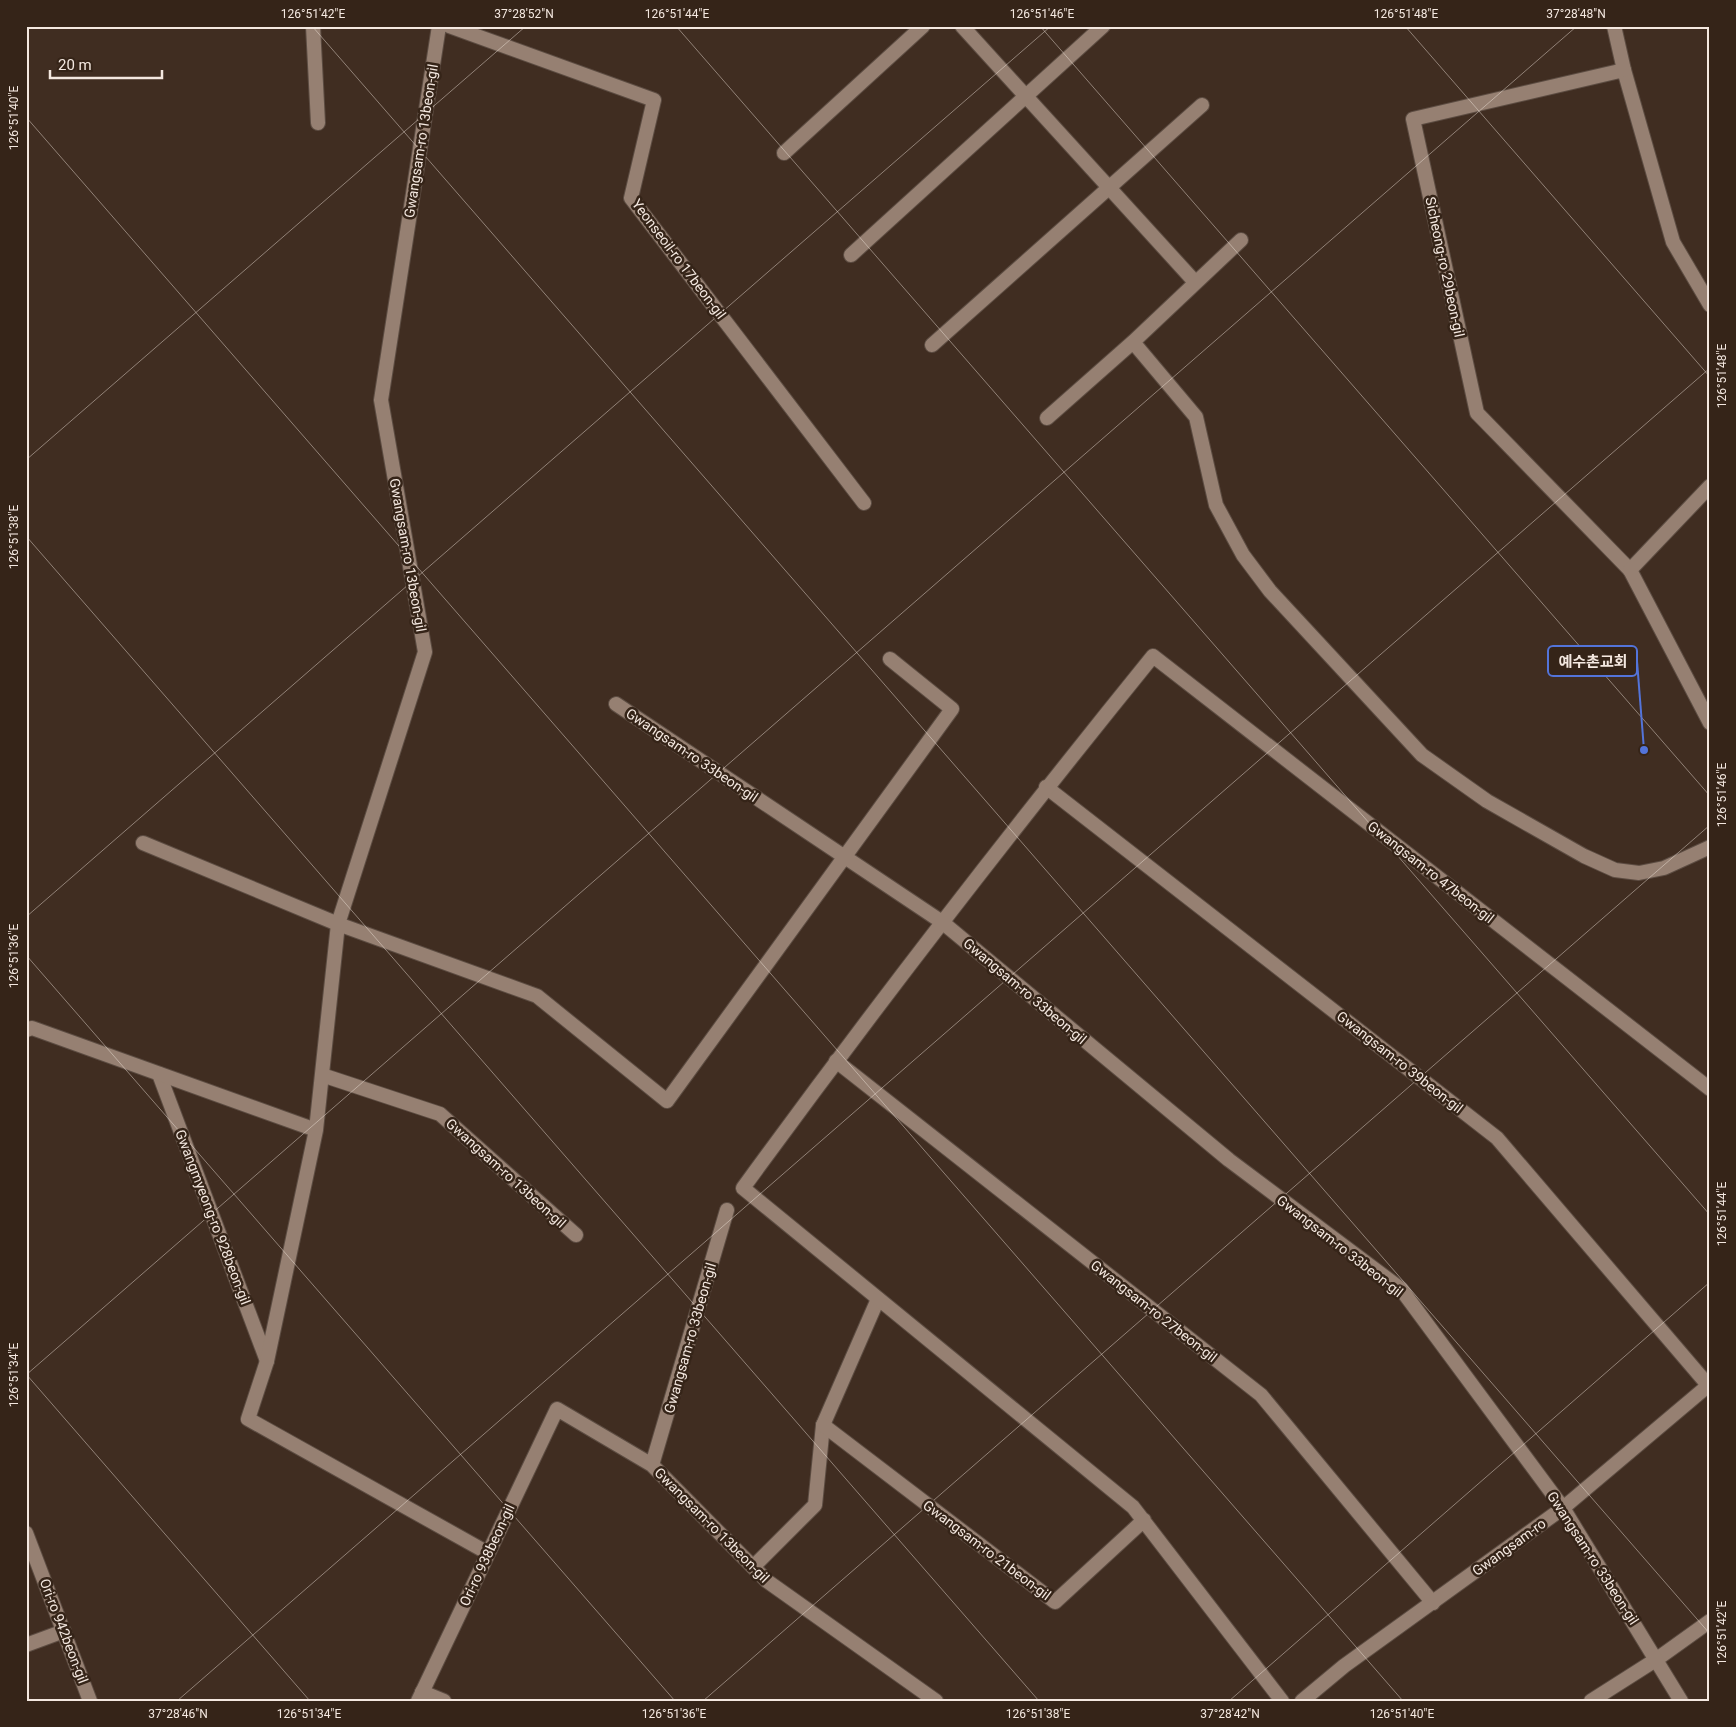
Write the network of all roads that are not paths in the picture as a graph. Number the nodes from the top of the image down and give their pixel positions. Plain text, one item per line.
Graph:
1 (313, 26) edge
2 (439, 26) edge
3 (449, 26) edge
4 (922, 26) edge
5 (962, 26) edge
6 (1102, 26) edge
7 (1614, 26) edge
8 (1624, 70) junction
9 (1026, 96) junction
10 (1202, 105) dead end
11 (318, 123) dead end
12 (784, 153) dead end
13 (1110, 188) junction
14 (1241, 240) dead end
15 (851, 255) dead end
16 (1195, 282) junction
17 (1710, 305) edge
18 (1133, 342) junction
19 (932, 346) dead end
20 (1047, 418) dead end
21 (1710, 486) edge
22 (864, 503) dead end
23 (1630, 570) junction
24 (890, 659) dead end
25 (616, 704) dead end
26 (1710, 723) edge
27 (1046, 787) junction
28 (143, 843) dead end
29 (1710, 847) edge
30 (844, 857) junction
31 (942, 922) junction
32 (338, 924) junction
33 (29, 1029) edge
34 (836, 1061) junction
35 (159, 1074) junction
36 (322, 1075) junction
37 (1710, 1089) edge
38 (316, 1130) junction
39 (727, 1210) dead end
40 (576, 1235) dead end
41 (878, 1299) junction
42 (267, 1360) junction
43 (1709, 1385) edge
44 (557, 1409) joint
45 (823, 1425) junction
46 (652, 1466) junction
47 (1563, 1508) junction
48 (1144, 1520) junction
49 (26, 1533) edge
50 (488, 1553) junction
51 (753, 1567) junction
52 (1433, 1603) junction
53 (1710, 1621) edge
54 (64, 1631) junction
55 (26, 1645) edge
56 (1657, 1659) junction
57 (420, 1696) edge
58 (90, 1701) edge
59 (444, 1701) edge
60 (936, 1701) edge
61 (1282, 1701) edge
62 (1302, 1701) edge
63 (1591, 1701) edge
64 (1682, 1701) edge

1 - 11 street
2 - 32 street, Gwangsam-ro 13beon-gil
3 - 22 street, Yeonseoil-ro 17beon-gil
4 - 12 street
5 - 9 street
6 - 9 street
7 - 8 street
8 - 17 street
8 - 23 street, Sicheong-ro 29beon-gil
9 - 13 street
9 - 15 street
10 - 13 street
13 - 16 street
13 - 19 street
14 - 16 street
16 - 18 street
18 - 20 street
18 - 29 street
21 - 23 street
23 - 26 street, Sicheong-ro 29beon-gil
24 - 30 street
25 - 30 street, Gwangsam-ro 33beon-gil
27 - 31 street
27 - 37 street, Gwangsam-ro 47beon-gil
27 - 43 street, Gwangsam-ro 39beon-gil
28 - 32 street
30 - 31 street, Gwangsam-ro 33beon-gil
30 - 32 street
31 - 34 street
31 - 47 street, Gwangsam-ro 33beon-gil
32 - 36 street, Gwangsam-ro 13beon-gil
33 - 35 street
34 - 41 street
34 - 52 street, Gwangsam-ro 27beon-gil
35 - 38 street
35 - 42 street, Gwangmyeong-ro 928beon-gil
36 - 38 street, Gwangsam-ro 13beon-gil
36 - 40 street, Gwangsam-ro 13beon-gil
38 - 42 street, Gwangsam-ro 13beon-gil
39 - 46 street, Gwangsam-ro 33beon-gil
41 - 45 street
41 - 48 street
42 - 50 street, Gwangsam-ro 13beon-gil
43 - 47 street, Gwangsam-ro
44 - 46 street, Gwangsam-ro 13beon-gil
44 - 50 street, Ori-ro 938beon-gil
45 - 48 street, Gwangsam-ro 21beon-gil
45 - 51 street
46 - 51 street, Gwangsam-ro 13beon-gil
47 - 52 street, Gwangsam-ro
47 - 56 street, Gwangsam-ro 33beon-gil
48 - 61 street
49 - 54 street, Ori-ro 942beon-gil
50 - 57 street, Ori-ro 938beon-gil
51 - 60 street, Gwangsam-ro 13beon-gil
52 - 62 street, Gwangsam-ro
53 - 56 street
54 - 55 street
54 - 58 street, Ori-ro 942beon-gil
56 - 63 street
56 - 64 street, Gwangsam-ro 33beon-gil
57 - 59 street

